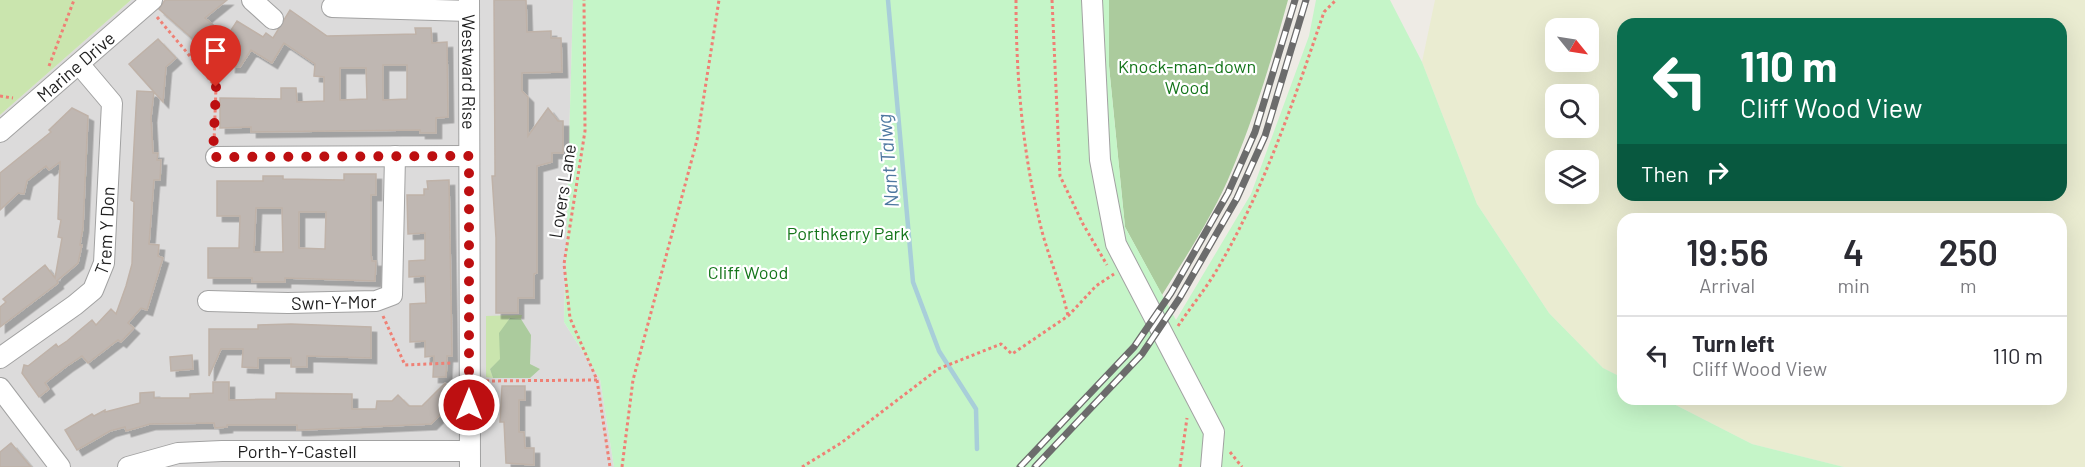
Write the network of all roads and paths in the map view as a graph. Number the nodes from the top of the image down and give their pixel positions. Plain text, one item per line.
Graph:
1 (74, 0) edge
2 (252, 0) edge
3 (584, 0) edge
4 (719, 0) edge
5 (1016, 0) edge
6 (1092, 0) edge
7 (1336, 0) edge
8 (149, 2) edge
9 (469, 5) edge
10 (332, 6) dead end
11 (273, 19) dead end
12 (79, 64) junction
13 (47, 72) dead end
14 (0, 132) edge
15 (395, 156) junction
16 (469, 156) junction
17 (216, 157) joint
18 (1127, 266) junction
19 (208, 301) dead end
20 (376, 301) junction
21 (1068, 316) junction
22 (1168, 340) junction
23 (0, 358) edge
24 (443, 363) dead end
25 (597, 380) junction
26 (469, 381) junction
27 (0, 388) edge
28 (222, 459) edge
29 (470, 459) edge
30 (60, 467) edge
31 (128, 467) edge
32 (610, 467) edge
33 (622, 467) edge
34 (802, 467) edge
35 (1211, 467) edge

1 - 13 path
2 - 11 street
3 - 25 path, Lovers Lane
4 - 33 path
5 - 21 path
6 - 18 street
7 - 22 path
8 - 12 street, Marine Drive
8 - 17 path
9 - 10 street
9 - 16 street, Westward Rise
12 - 14 street, Marine Drive
12 - 23 street, Trem Y Don
15 - 16 street
15 - 17 street
15 - 20 street, Swn-Y-Mor
16 - 26 street, Westward Rise
18 - 21 path
18 - 22 street
19 - 20 street, Swn-Y-Mor
20 - 24 path
21 - 34 path
22 - 35 street
25 - 26 path
25 - 32 path, Lovers Lane
26 - 29 street, Westward Rise
27 - 30 street
28 - 29 street, Porth-Y-Castell
28 - 31 street, Porth-Y-Castell

